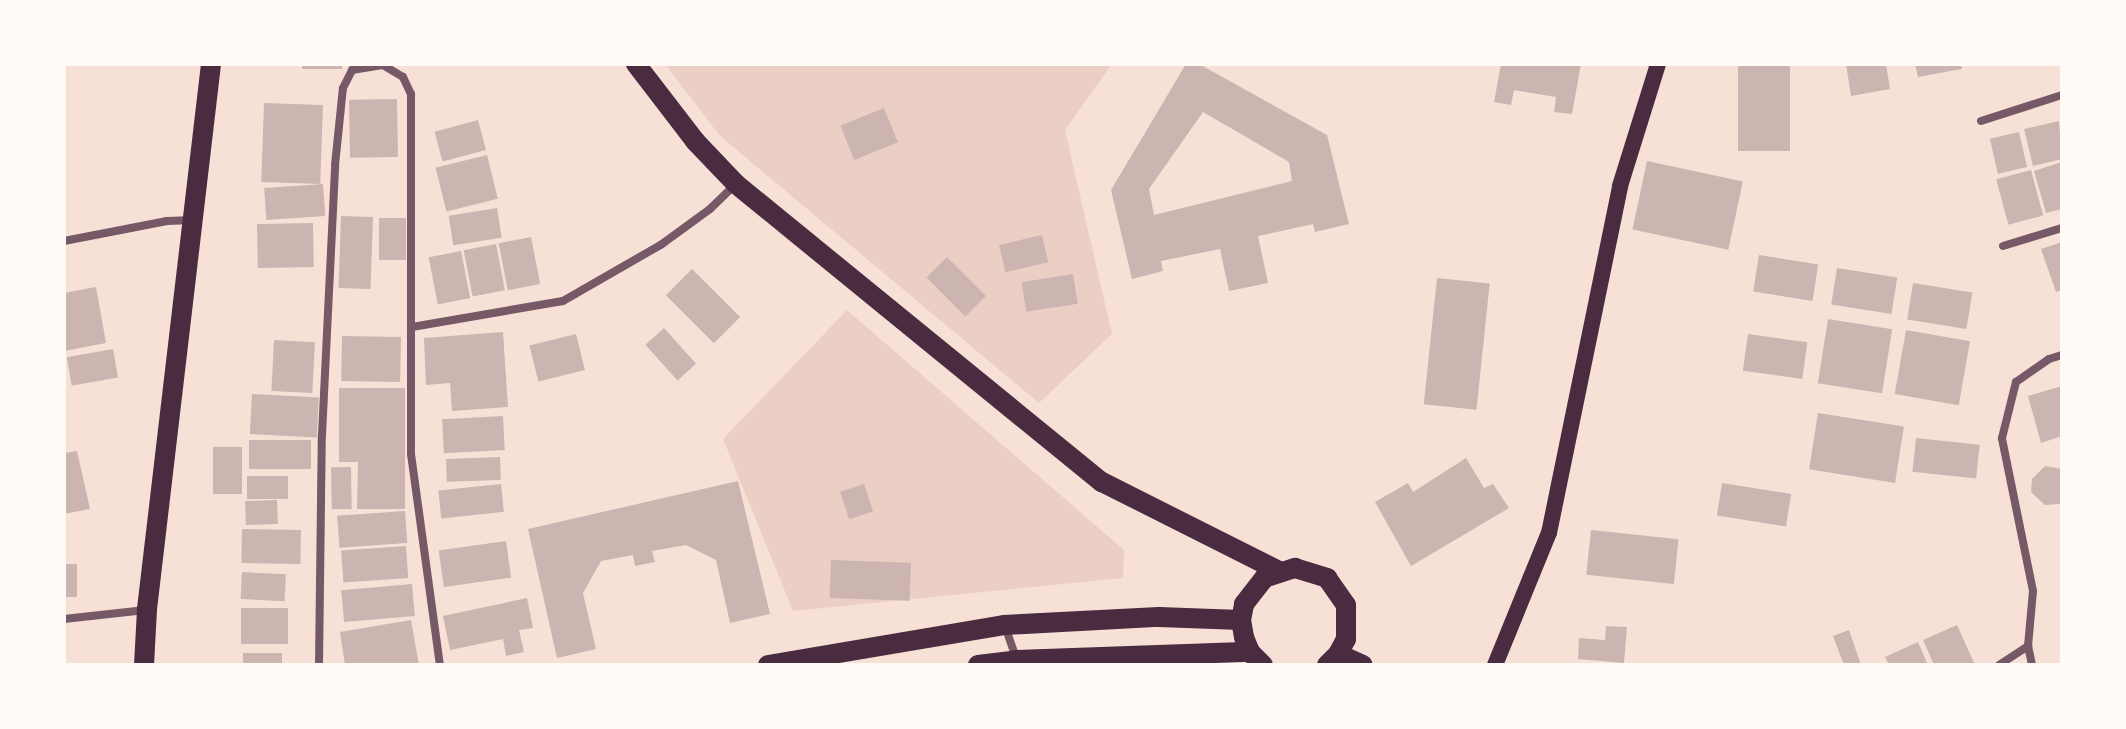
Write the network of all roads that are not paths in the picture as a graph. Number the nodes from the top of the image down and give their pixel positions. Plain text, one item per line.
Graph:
1 (211, 64) edge
2 (636, 64) edge
3 (1658, 64) edge
4 (2062, 95) edge
5 (1981, 121) dead end
6 (736, 184) junction
7 (195, 220) junction
8 (2062, 228) edge
9 (64, 241) edge
10 (2003, 246) dead end
11 (412, 327) junction
12 (2062, 355) edge
13 (1279, 571) junction
14 (147, 609) junction
15 (64, 619) edge
16 (1241, 620) junction
17 (1004, 625) junction
18 (2028, 646) junction
19 (1257, 658) edge
20 (1332, 659) edge
21 (1017, 662) edge
22 (144, 665) edge
23 (319, 665) edge
24 (440, 665) edge
25 (768, 665) edge
26 (978, 665) edge
27 (1363, 665) edge
28 (1495, 665) edge
29 (1999, 665) edge
30 (2032, 665) edge

1 - 7 main road
2 - 6 main road
3 - 28 main road
4 - 5 street
6 - 11 street
6 - 13 main road
7 - 9 street
7 - 14 main road
8 - 10 street
11 - 23 street
11 - 24 street
12 - 18 street
13 - 16 main road
13 - 20 main road
14 - 15 street
14 - 22 main road
16 - 17 main road
16 - 19 main road
17 - 21 street
17 - 25 main road
18 - 29 street
18 - 30 street
19 - 21 main road
20 - 27 main road
21 - 26 main road

